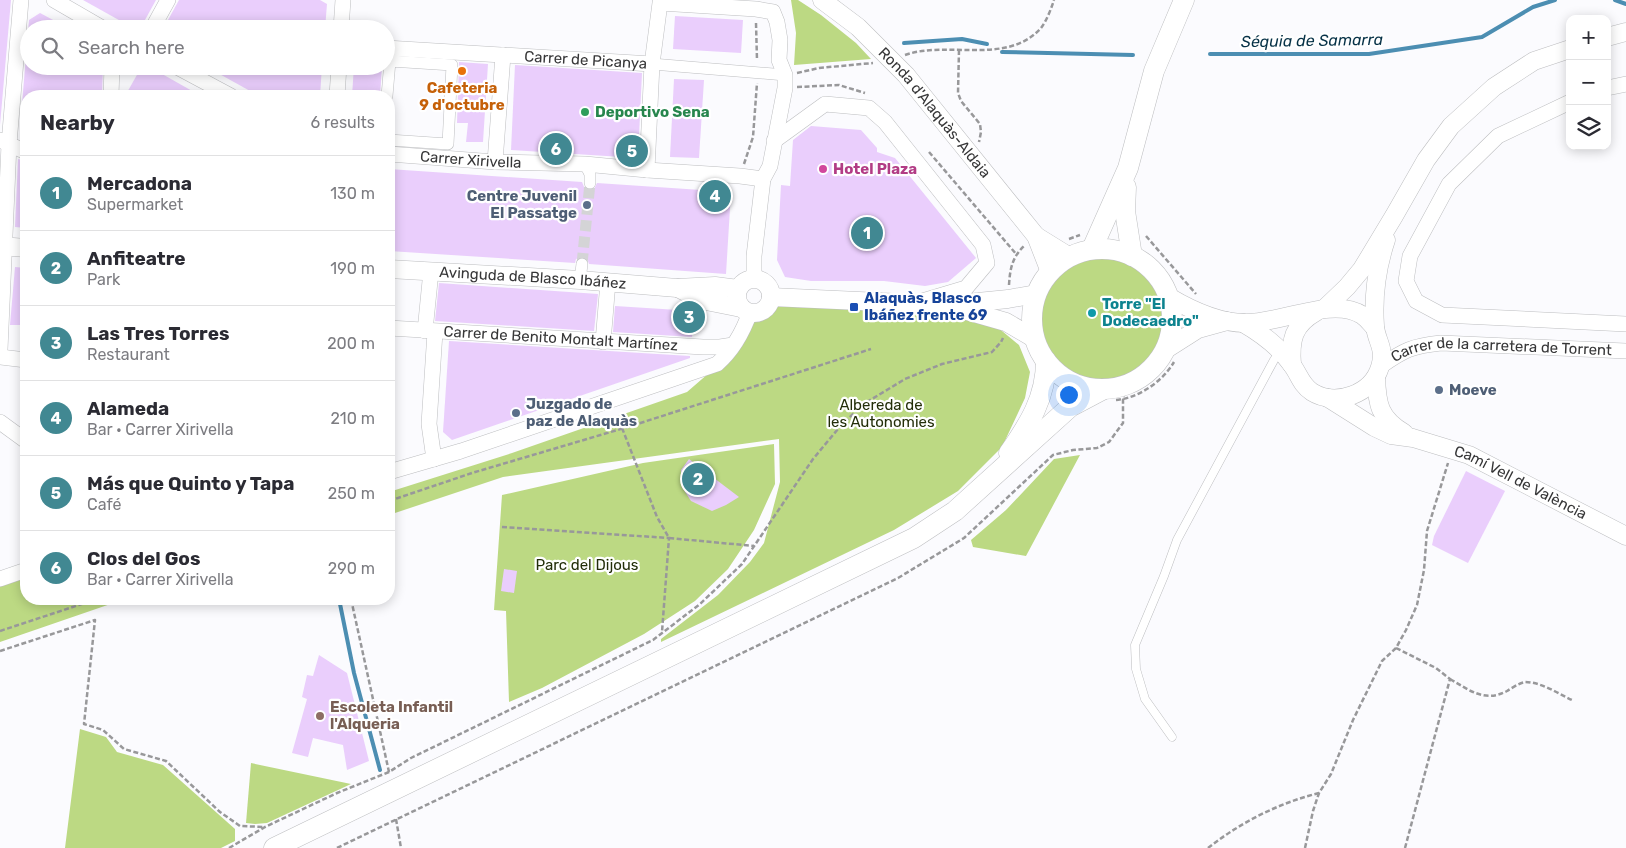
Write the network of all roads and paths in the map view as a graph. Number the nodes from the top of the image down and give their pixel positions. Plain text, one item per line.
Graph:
1 (22, 0) edge
2 (54, 0) edge
3 (168, 0) edge
4 (343, 0) edge
5 (822, 0) edge
6 (1054, 0) edge
7 (1184, 0) edge
8 (756, 9) junction
9 (88, 20) edge
10 (157, 20) edge
11 (342, 20) edge
12 (1626, 32) edge
13 (1611, 36) edge
14 (395, 49) edge
15 (1566, 49) edge
16 (959, 50) junction
17 (503, 55) junction
18 (903, 56) dead end
19 (395, 61) edge
20 (877, 63) dead end
21 (652, 64) junction
22 (758, 72) junction
23 (112, 75) edge
24 (191, 75) edge
25 (338, 75) edge
26 (389, 75) edge
27 (785, 75) junction
28 (1626, 84) edge
29 (1611, 87) edge
30 (111, 90) edge
31 (220, 90) edge
32 (337, 90) edge
33 (388, 90) edge
34 (1566, 104) edge
35 (395, 140) edge
36 (774, 141) junction
37 (4, 142) edge
38 (20, 149) edge
39 (395, 154) edge
40 (970, 154) junction
41 (495, 162) junction
42 (585, 164) junction
43 (1128, 168) junction
44 (647, 170) junction
45 (740, 176) junction
46 (762, 179) junction
47 (590, 183) tunnel mouth
48 (1394, 216) junction
49 (1145, 234) dead end
50 (1036, 236) junction
51 (2, 246) edge
52 (20, 248) edge
53 (1092, 249) junction
54 (1132, 256) junction
55 (1070, 257) junction
56 (395, 269) edge
57 (431, 271) junction
58 (1050, 272) junction
59 (754, 279) junction
60 (608, 282) junction
61 (677, 288) junction
62 (738, 289) junction
63 (1036, 294) junction
64 (1197, 295) dead end
65 (771, 297) junction
66 (1169, 297) junction
67 (1008, 299) junction
68 (917, 302) junction
69 (947, 304) junction
70 (1323, 309) junction
71 (746, 310) junction
72 (1006, 322) junction
73 (1235, 322) junction
74 (1626, 324) edge
75 (395, 328) edge
76 (1375, 328) junction
77 (430, 331) junction
78 (1035, 339) junction
79 (603, 342) junction
80 (733, 345) junction
81 (700, 347) junction
82 (871, 349) dead end
83 (0, 350) edge
84 (1165, 350) junction
85 (1280, 351) junction
86 (1626, 351) edge
87 (0, 357) edge
88 (20, 359) edge
89 (1046, 362) junction
90 (1292, 365) junction
91 (702, 370) junction
92 (1378, 371) junction
93 (1126, 386) junction
94 (1104, 389) junction
95 (1327, 398) junction
96 (0, 422) edge
97 (622, 428) junction
98 (20, 437) edge
99 (1413, 438) junction
100 (1451, 449) junction
101 (434, 459) junction
102 (395, 470) edge
103 (993, 476) junction
104 (395, 500) edge
105 (502, 527) dead end
106 (1626, 536) edge
107 (669, 538) junction
108 (754, 546) junction
109 (20, 572) edge
110 (0, 578) edge
111 (79, 605) edge
112 (352, 605) edge
113 (0, 631) edge
114 (662, 632) junction
115 (1396, 648) junction
116 (0, 651) edge
117 (1450, 679) junction
118 (1572, 700) dead end
119 (1172, 737) dead end
120 (389, 772) junction
121 (1319, 794) junction
122 (396, 819) junction
123 (265, 827) junction
124 (229, 848) edge
125 (274, 848) edge
126 (338, 848) edge
127 (401, 848) edge
128 (1208, 848) edge
129 (1305, 848) edge
130 (1405, 848) edge

1 - 37 street
2 - 9 street
3 - 10 street
4 - 11 street
5 - 40 street, Ronda d'Alaquàs-Aldaia
6 - 16 path
7 - 43 main road
8 - 21 street
8 - 22 path
8 - 27 street
12 - 13 street
14 - 17 street, Carrer de Picanya
15 - 48 street
16 - 18 path
16 - 40 path
17 - 21 street, Carrer de Picanya
17 - 41 street
19 - 35 street
20 - 27 path
21 - 22 street, Carrer de Picanya
21 - 44 street
22 - 27 street, Carrer de Picanya
22 - 45 path
23 - 30 street
24 - 31 street
25 - 32 street
26 - 33 street
27 - 36 street
28 - 29 street
34 - 74 street, Carrer de la carretera de Torrent
36 - 46 street
36 - 68 street
37 - 38 street
37 - 51 street
39 - 41 street, Carrer Xirivella
40 - 50 street, Ronda d'Alaquàs-Aldaia
41 - 42 street, Carrer Xirivella
42 - 44 street, Carrer Xirivella
42 - 47 street
43 - 53 main road
43 - 54 main road
44 - 45 street, Carrer Xirivella
45 - 46 street, Carrer Xirivella
46 - 59 street
48 - 70 street
48 - 76 street
49 - 64 path
50 - 55 street
50 - 58 street
50 - 67 path
51 - 52 street
51 - 83 street
53 - 54 main road
53 - 55 main road
54 - 66 main road
55 - 58 main road
56 - 57 street, Avinguda de Blasco Ibáñez
57 - 60 street, Avinguda de Blasco Ibáñez
57 - 77 street
58 - 63 main road
59 - 62 street
59 - 65 street
60 - 61 street, Avinguda de Blasco Ibáñez
60 - 79 street
61 - 62 street, Avinguda de Blasco Ibáñez
61 - 71 street, Avinguda de Blasco Ibáñez
62 - 71 street
63 - 67 street
63 - 78 main road
65 - 68 street
65 - 71 street
66 - 73 street
66 - 84 main road
67 - 69 street
68 - 69 street
69 - 72 street
70 - 73 street
70 - 76 street
70 - 90 street
71 - 80 street
72 - 78 street
72 - 108 path
73 - 84 street
73 - 85 street
75 - 77 street, Carrer de Benito Montalt Martínez
76 - 92 street
77 - 79 street, Carrer de Benito Montalt Martínez
77 - 101 street
78 - 89 main road
79 - 81 street, Carrer de Benito Montalt Martínez
80 - 81 street, Carrer de Benito Montalt Martínez
80 - 91 street
81 - 91 street
82 - 97 path
84 - 93 main road
85 - 90 street
85 - 119 lane
86 - 92 street, Carrer de la carretera de Torrent
87 - 88 street
89 - 94 main road
89 - 103 main road
90 - 95 street
91 - 101 street
92 - 95 street
92 - 99 street, Camí Vell de València
93 - 94 main road
93 - 122 path
94 - 103 main road
95 - 99 street, Camí Vell de València
96 - 98 street
97 - 104 path
97 - 107 path
99 - 100 street, Camí Vell de València
100 - 106 street, Camí Vell de València
100 - 115 path
101 - 102 street
103 - 125 main road
105 - 107 path
107 - 108 path
107 - 114 path
108 - 114 path
109 - 110 street
111 - 113 path
112 - 120 path
114 - 120 path
115 - 117 path
115 - 121 path
116 - 123 path
117 - 118 path
117 - 130 path
120 - 123 path
121 - 128 path
121 - 129 path
122 - 126 path
122 - 127 path
123 - 124 path

